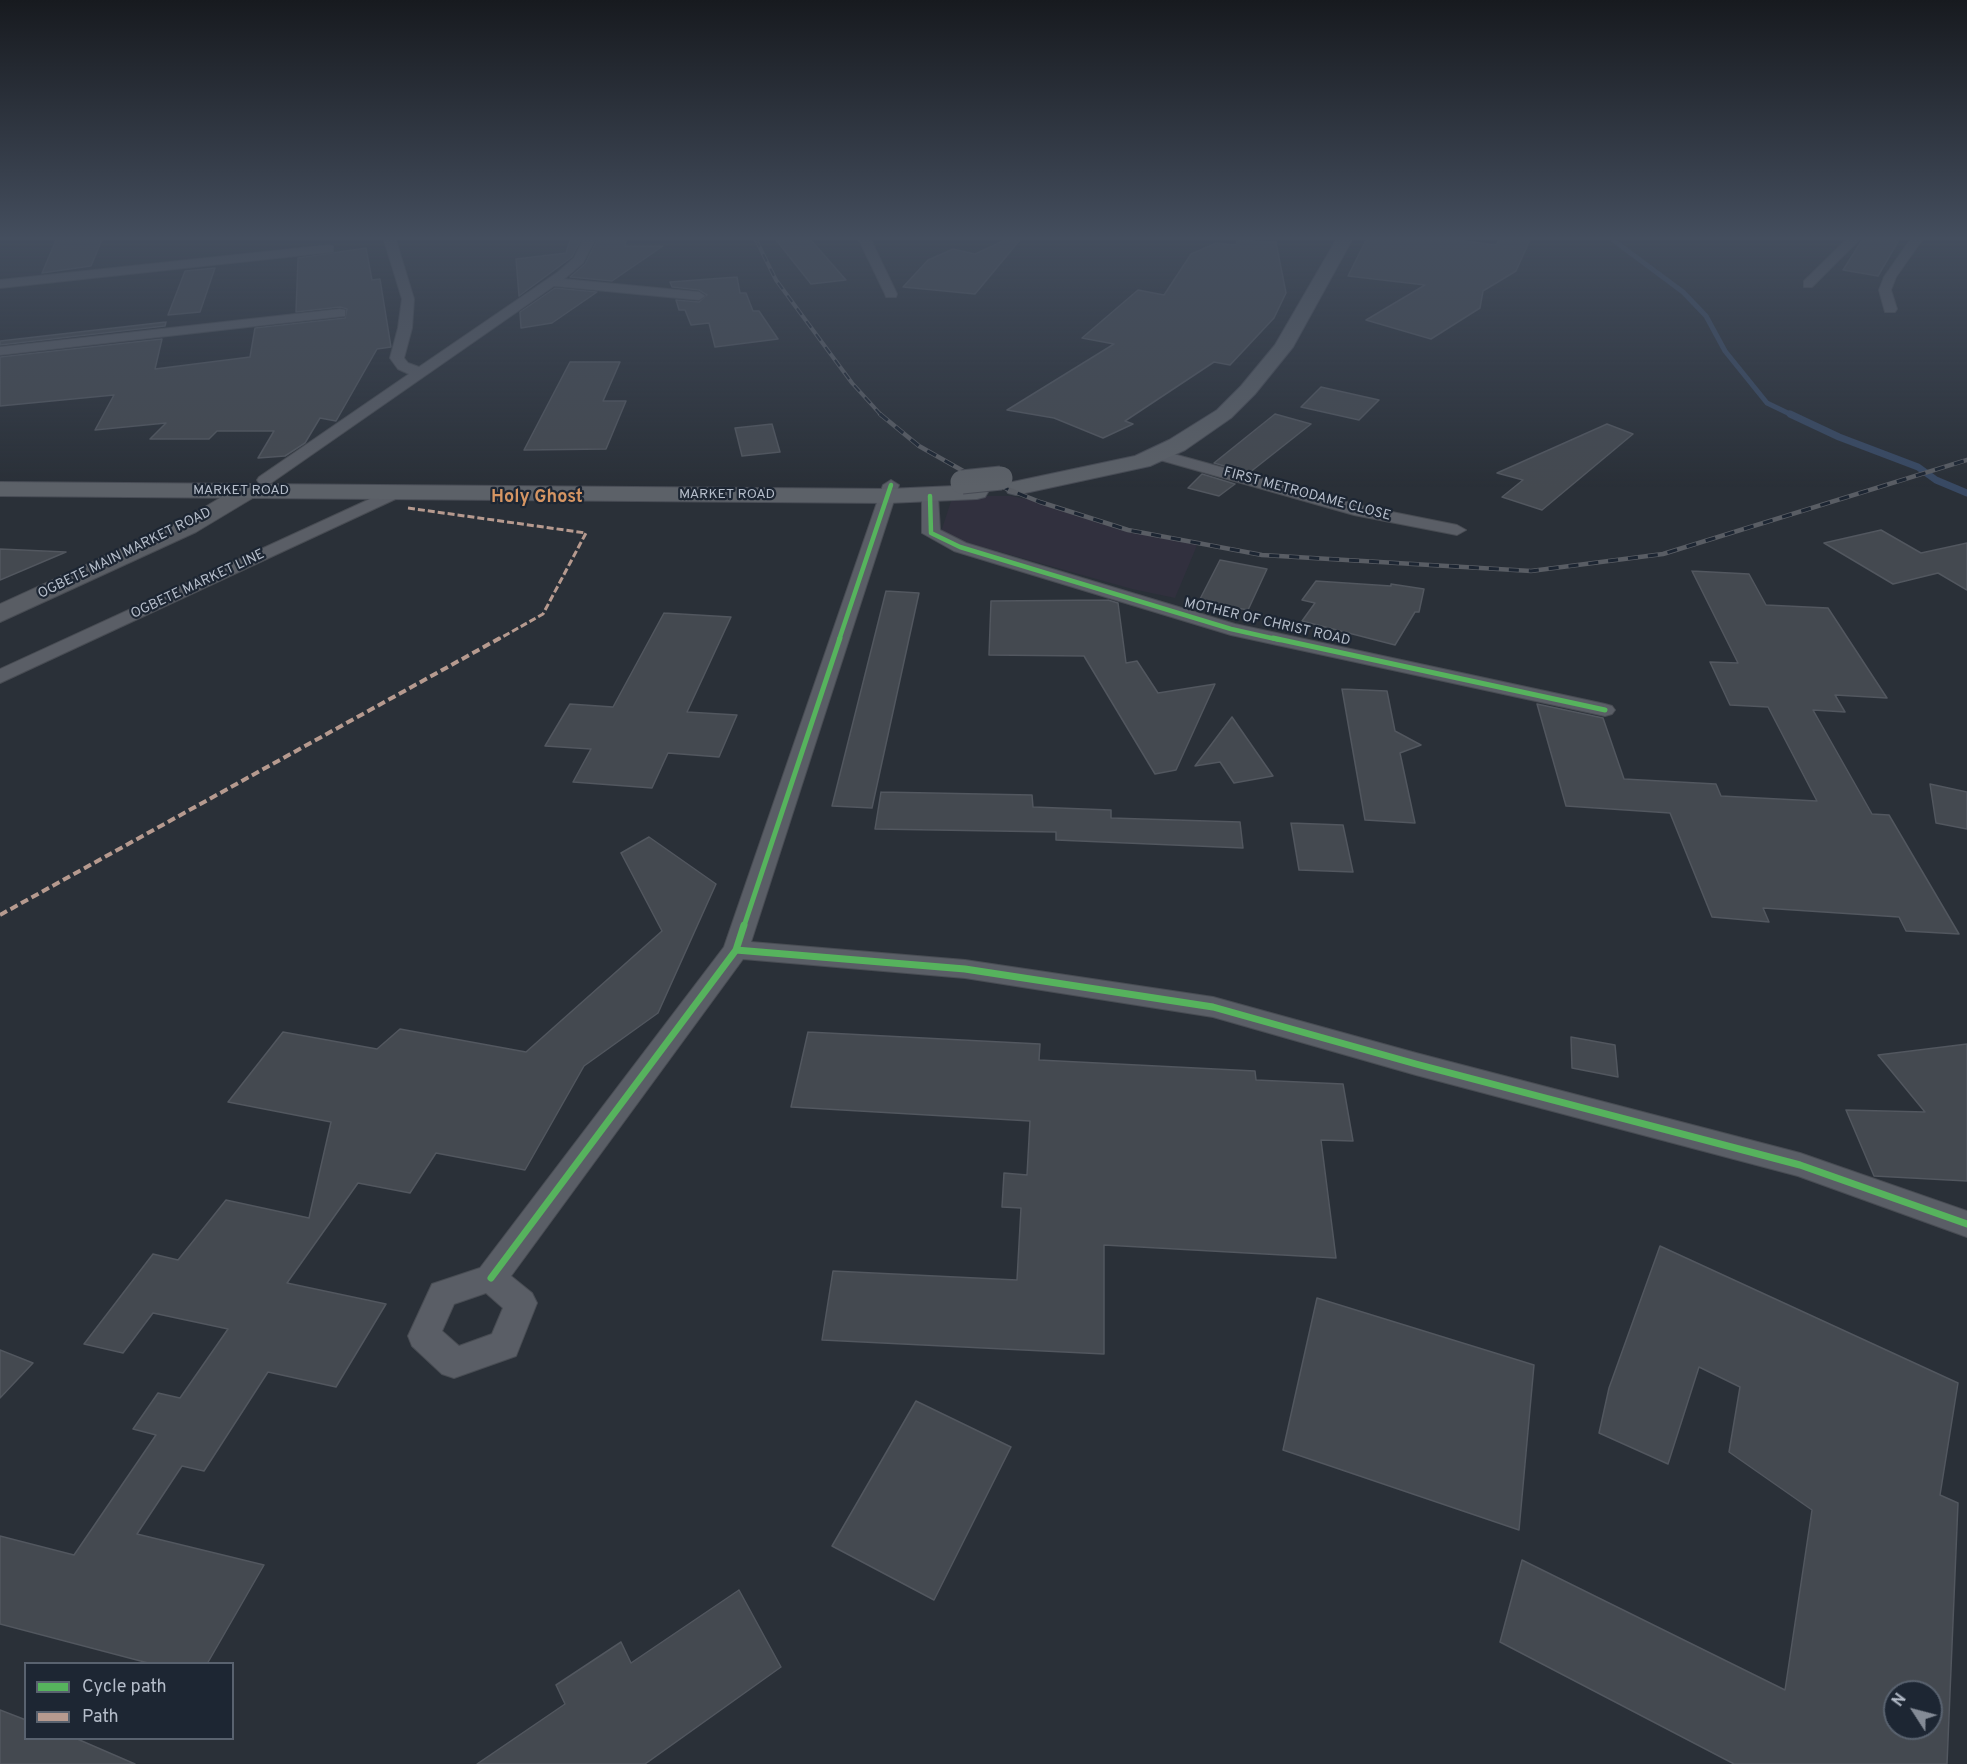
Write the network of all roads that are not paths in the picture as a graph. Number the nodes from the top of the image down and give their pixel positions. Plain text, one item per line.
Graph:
1 (257, 322) edge
2 (406, 322) edge
3 (494, 322) edge
4 (1276, 322) edge
5 (1297, 322) edge
6 (0, 351) edge
7 (420, 374) junction
8 (1159, 454) junction
9 (0, 476) edge
10 (1008, 483) junction
11 (257, 485) junction
12 (970, 487) junction
13 (0, 489) edge
14 (890, 490) junction
15 (396, 492) junction
16 (930, 496) junction
17 (1457, 530) dead end
18 (0, 614) edge
19 (0, 677) edge
20 (1605, 710) dead end
21 (736, 950) junction
22 (1967, 1224) edge
23 (491, 1278) dead end

1 - 6 street
2 - 7 street
3 - 7 street
4 - 10 main road, MARKET ROAD
5 - 8 main road, MARKET ROAD
7 - 11 street
8 - 10 main road, MARKET ROAD
8 - 17 street, FIRST METRODAME CLOSE
9 - 11 main road, MARKET ROAD
10 - 12 main road, MARKET ROAD
11 - 13 main road, MARKET ROAD
11 - 14 main road, MARKET ROAD
11 - 15 main road, MARKET ROAD
11 - 18 street, OGBETE MAIN MARKET ROAD
12 - 14 main road, MARKET ROAD
12 - 16 main road, MARKET ROAD
14 - 15 main road, MARKET ROAD
14 - 16 main road, MARKET ROAD
14 - 21 street
15 - 19 street, OGBETE MARKET LINE
16 - 20 street, MOTHER OF CHRIST ROAD
21 - 22 street
21 - 23 street

